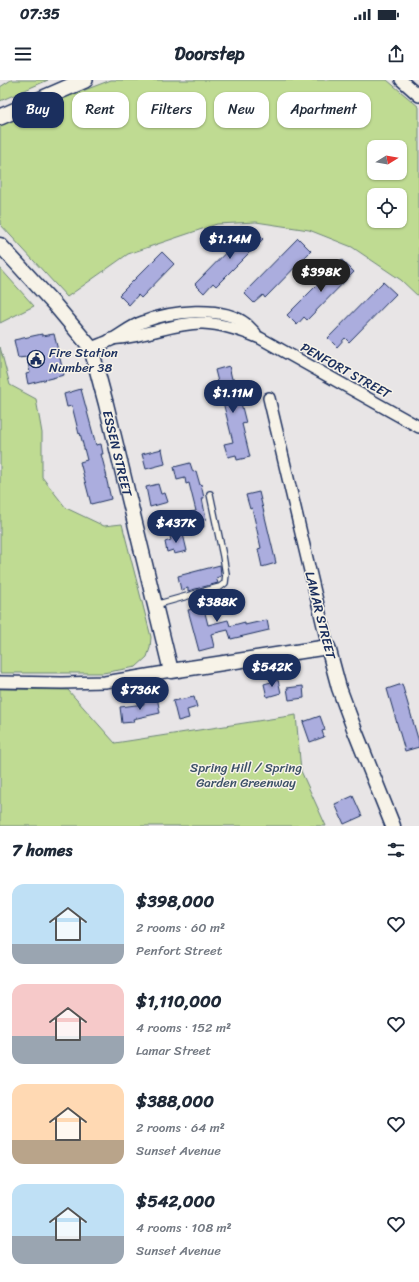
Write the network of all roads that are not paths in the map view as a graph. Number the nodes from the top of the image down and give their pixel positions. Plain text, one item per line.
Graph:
1 (85, 80) edge
2 (401, 80) edge
3 (419, 96) edge
4 (0, 117) edge
5 (0, 245) edge
6 (91, 348) junction
7 (269, 398) dead end
8 (419, 427) edge
9 (210, 494) dead end
10 (154, 606) junction
11 (328, 647) junction
12 (170, 671) junction
13 (0, 682) edge
14 (394, 826) edge

1 - 4 main road
2 - 3 street
5 - 6 street, ESSEN STREET
6 - 8 street, PENFORT STREET
6 - 10 street, ESSEN STREET
7 - 11 street, LAMAR STREET
9 - 10 lane
10 - 12 street, ESSEN STREET
11 - 12 street
11 - 14 street, LAMAR STREET
12 - 13 street

